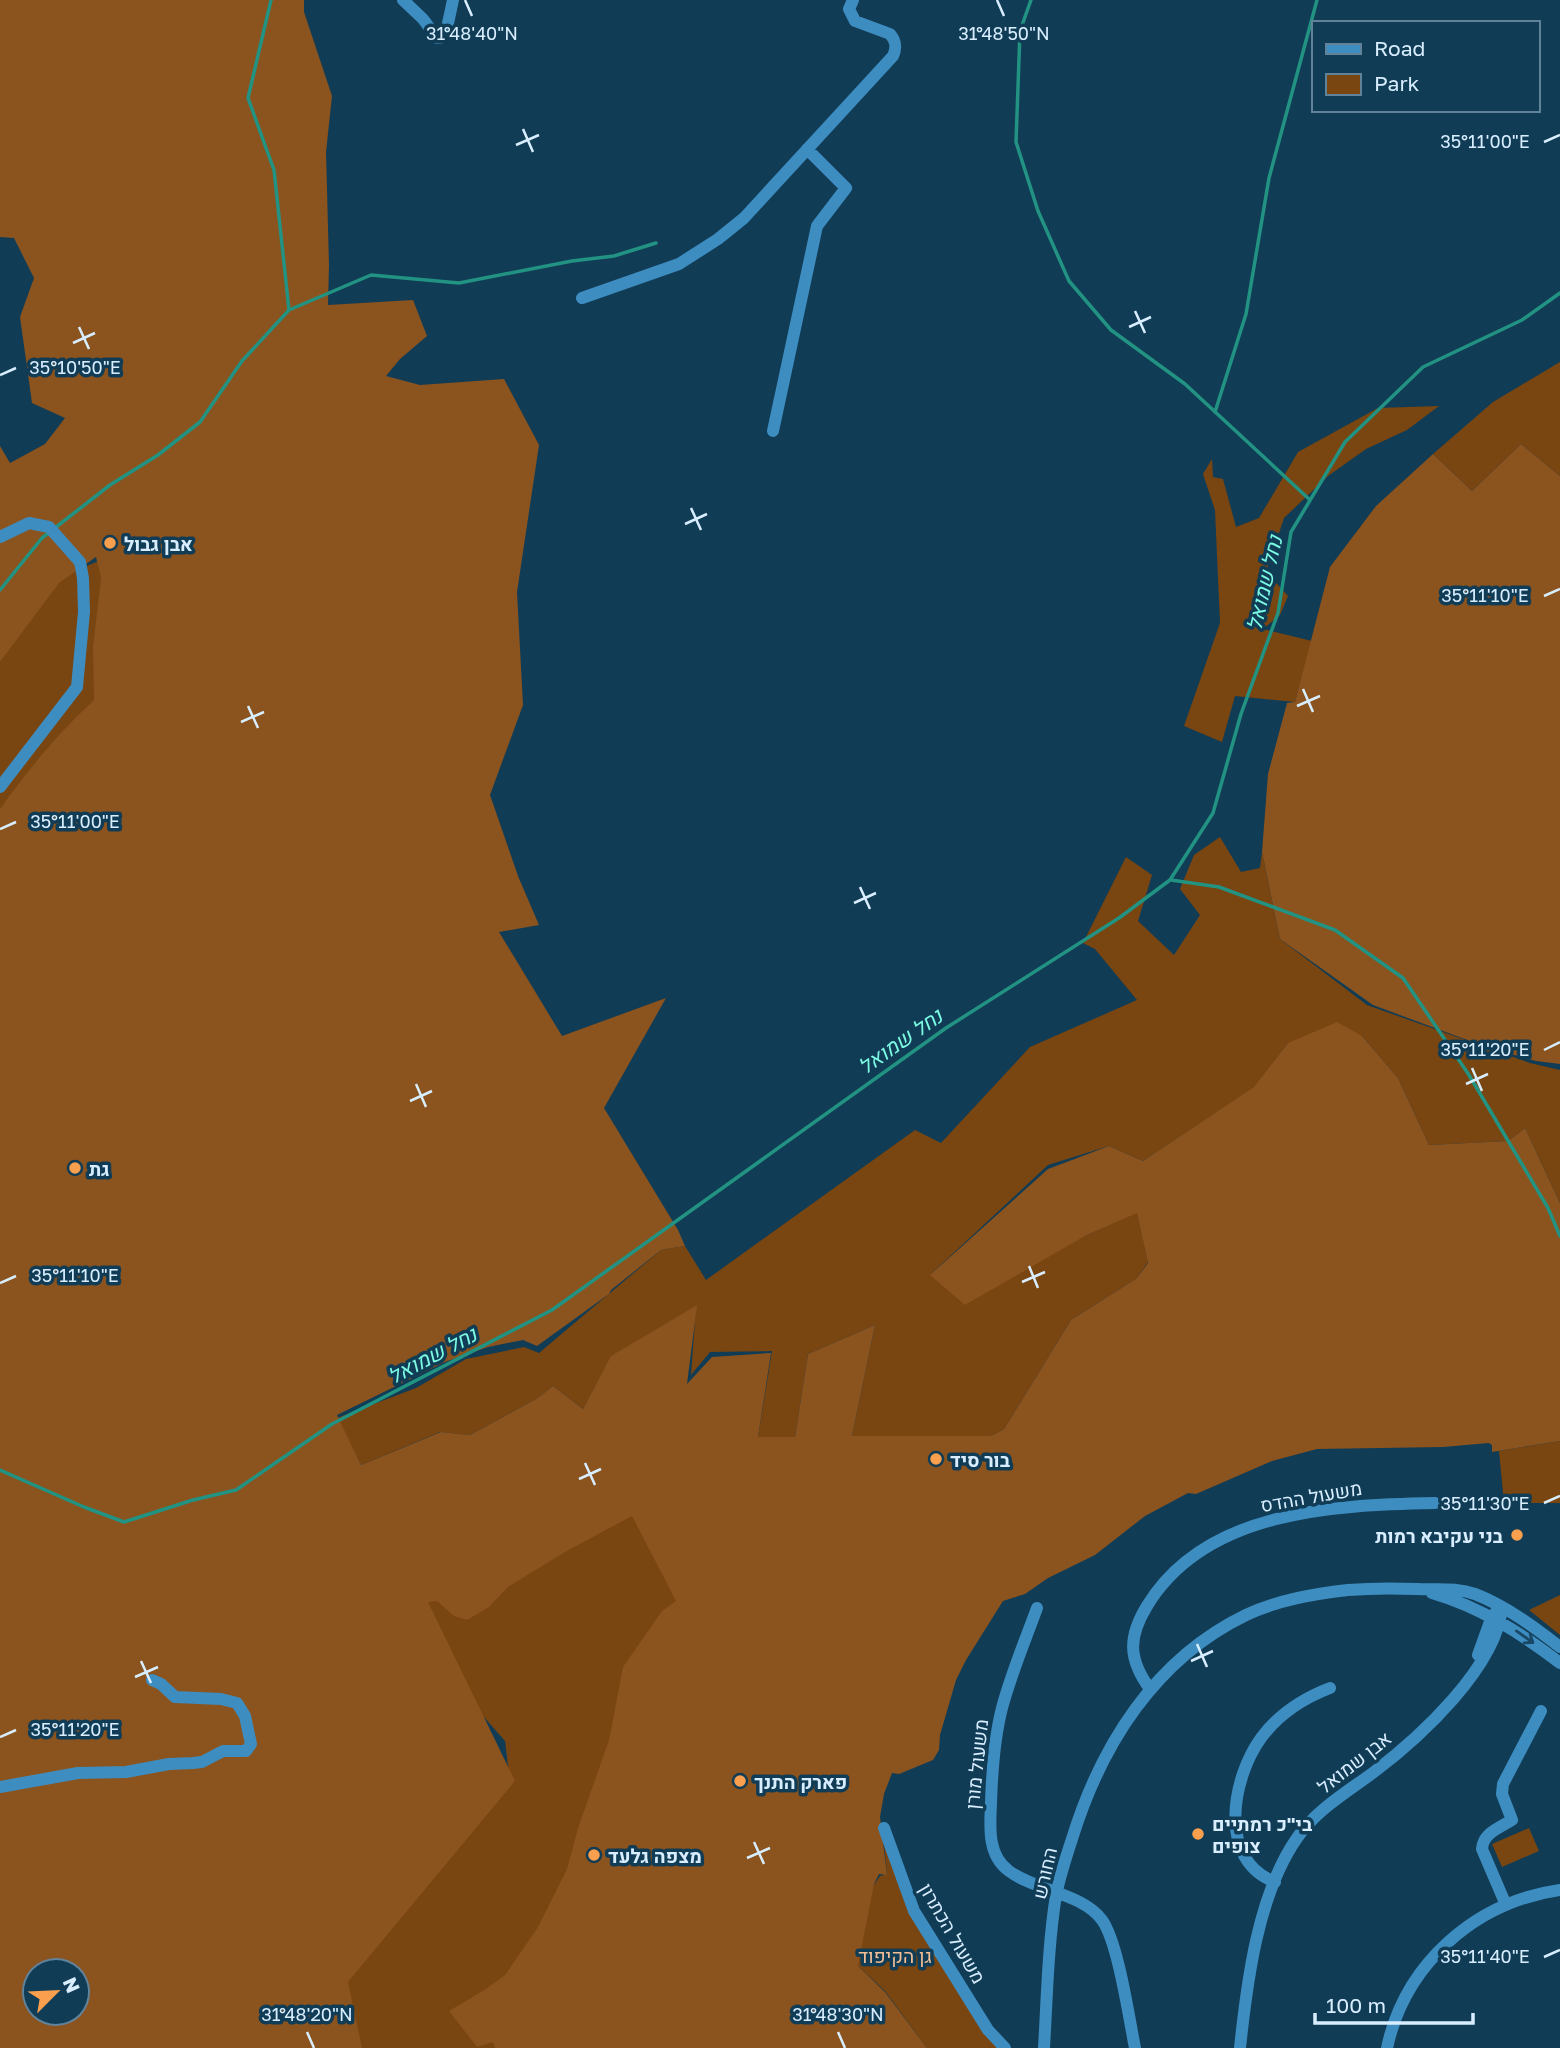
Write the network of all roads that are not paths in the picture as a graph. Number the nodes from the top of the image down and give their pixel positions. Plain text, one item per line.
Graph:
1 (403, 0) edge
2 (453, 0) edge
3 (853, 0) edge
4 (807, 149) junction
5 (582, 298) dead end
6 (773, 431) dead end
7 (0, 537) edge
8 (0, 787) edge
9 (1435, 1503) dead end
10 (1037, 1608) dead end
11 (1498, 1615) junction
12 (1560, 1647) edge
13 (1560, 1663) edge
14 (152, 1680) dead end
15 (1330, 1688) dead end
16 (1150, 1689) junction
17 (1541, 1711) dead end
18 (0, 1787) edge
19 (884, 1828) dead end
20 (1275, 1882) junction
21 (1560, 1890) edge
22 (1056, 1894) junction
23 (1506, 1905) junction
24 (1005, 2048) edge
25 (1044, 2048) edge
26 (1135, 2048) edge
27 (1240, 2048) edge
28 (1387, 2048) edge

1 - 2 street
3 - 4 street
4 - 5 street
4 - 6 street
7 - 8 street
9 - 16 street, משעול ההדס
10 - 22 street, משעול מורן
11 - 12 street
11 -> 13 street
11 - 16 street, החורש
11 - 20 street, אבן שמואל
14 - 18 street
15 - 20 street
16 - 22 street, החורש
17 - 23 street
19 - 24 street, משעול הכתרון
20 - 27 street, אבן שמואל
21 - 23 street
22 - 25 street, החורש
22 - 26 street, משעול מורן
23 - 28 street

